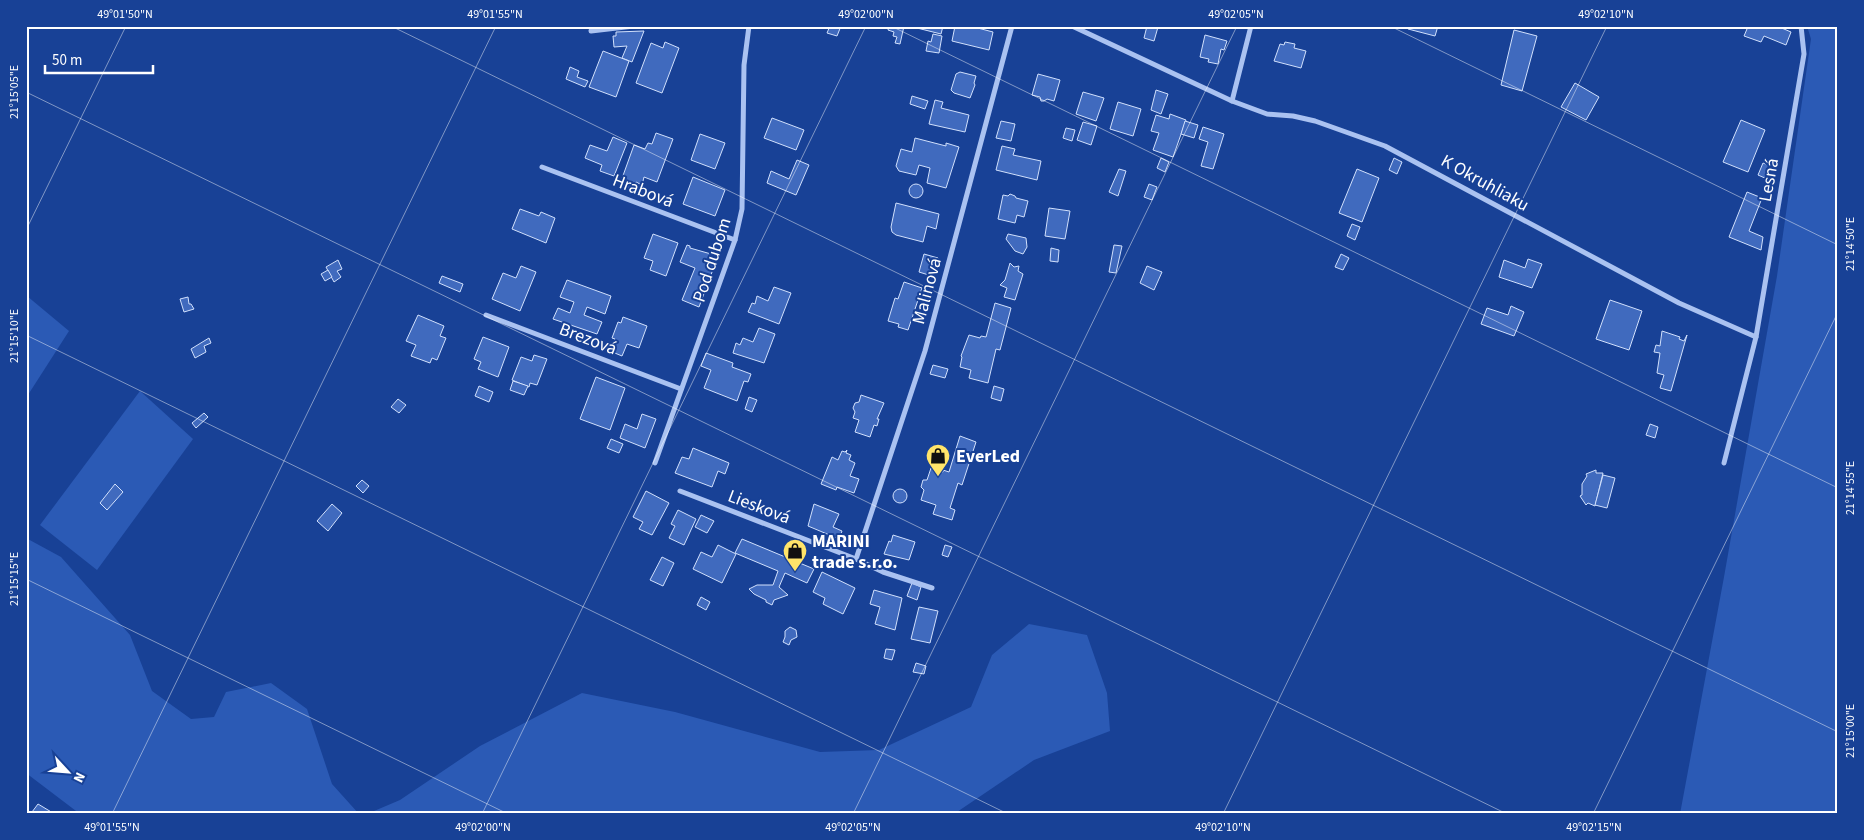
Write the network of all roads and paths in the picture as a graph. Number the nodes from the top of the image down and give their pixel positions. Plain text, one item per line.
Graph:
1 (634, 26) edge
2 (749, 26) edge
3 (1012, 26) edge
4 (1072, 26) edge
5 (1251, 26) edge
6 (1801, 26) edge
7 (591, 30) dead end
8 (1232, 101) junction
9 (542, 167) dead end
10 (735, 240) junction
11 (486, 315) dead end
12 (1756, 337) junction
13 (681, 389) junction
14 (655, 463) dead end
15 (1724, 463) dead end
16 (680, 491) dead end
17 (856, 559) junction
18 (932, 588) dead end

1 - 7 street
2 - 10 street, Pod dubom
3 - 17 street, Malinová
4 - 8 street, K Okruhliaku
5 - 8 street
6 - 12 street, Lesná
8 - 12 street, K Okruhliaku
9 - 10 street, Hrabová
10 - 13 street, Pod dubom
11 - 13 street, Brezová
12 - 15 street
13 - 14 street, Pod dubom
16 - 17 street, Liesková
17 - 18 street, Liesková

